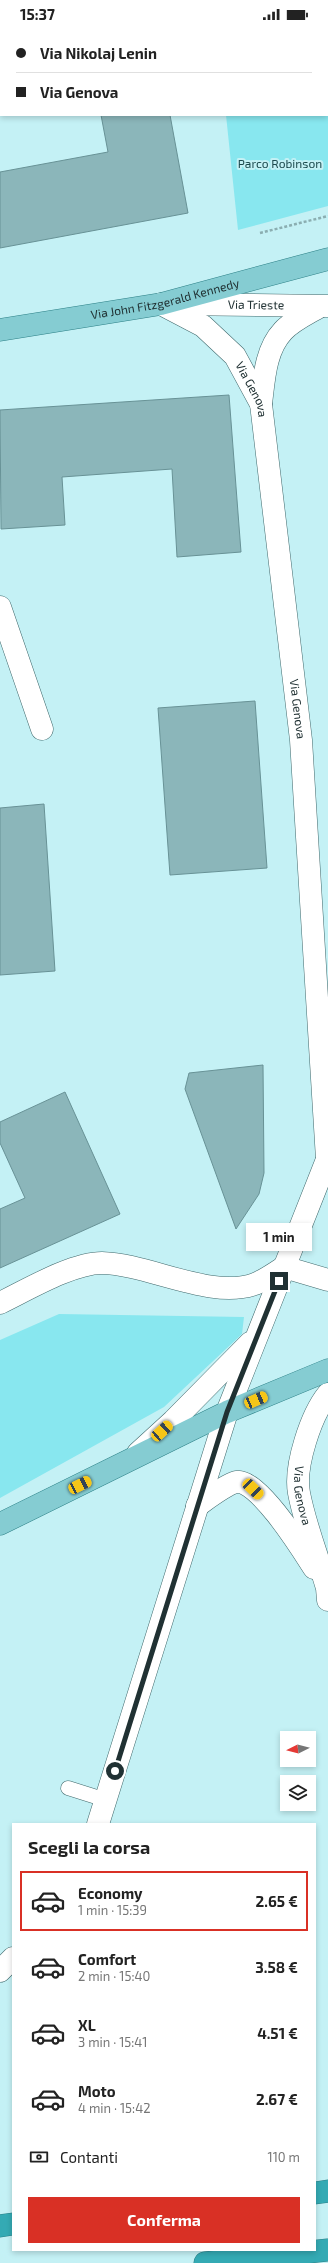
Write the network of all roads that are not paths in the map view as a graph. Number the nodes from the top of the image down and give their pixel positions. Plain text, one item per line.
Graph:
1 (328, 259) edge
2 (161, 304) junction
3 (323, 307) edge
4 (0, 330) edge
5 (261, 404) junction
6 (0, 607) edge
7 (42, 729) dead end
8 (327, 1169) edge
9 (284, 1267) junction
10 (328, 1280) edge
11 (0, 1303) edge
12 (257, 1336) junction
13 (328, 1370) edge
14 (324, 1399) edge
15 (227, 1412) junction
16 (129, 1460) junction
17 (197, 1506) junction
18 (0, 1524) edge
19 (327, 1594) edge
20 (68, 1788) dead end
21 (106, 1800) junction
22 (98, 1823) edge
23 (12, 1959) edge
24 (0, 1971) edge
25 (328, 2191) edge
26 (316, 2193) edge
27 (12, 2224) edge
28 (0, 2226) edge
29 (328, 2250) edge
30 (205, 2263) edge

1 - 2 main road, Via John Fitzgerald Kennedy
2 - 3 street, Via Trieste
2 - 4 main road, Via John Fitzgerald Kennedy
2 - 5 street, Via Genova
3 - 5 street
5 - 8 street, Via Genova
6 - 7 street
8 - 9 street, Via Genova
9 - 10 street
9 - 11 street
9 - 12 street, Via Genova
12 - 15 street, Via Genova
12 - 16 street
13 - 14 street, Via Genova
13 - 15 main road
14 - 19 street, Via Genova
15 - 16 main road
15 - 17 street, Via Genova
16 - 18 main road
17 - 19 street, Via Genova
17 - 21 street, Via Genova
20 - 21 lane
21 - 22 street, Via Genova
23 - 24 street
25 - 26 highway
27 - 28 highway
29 - 30 highway

